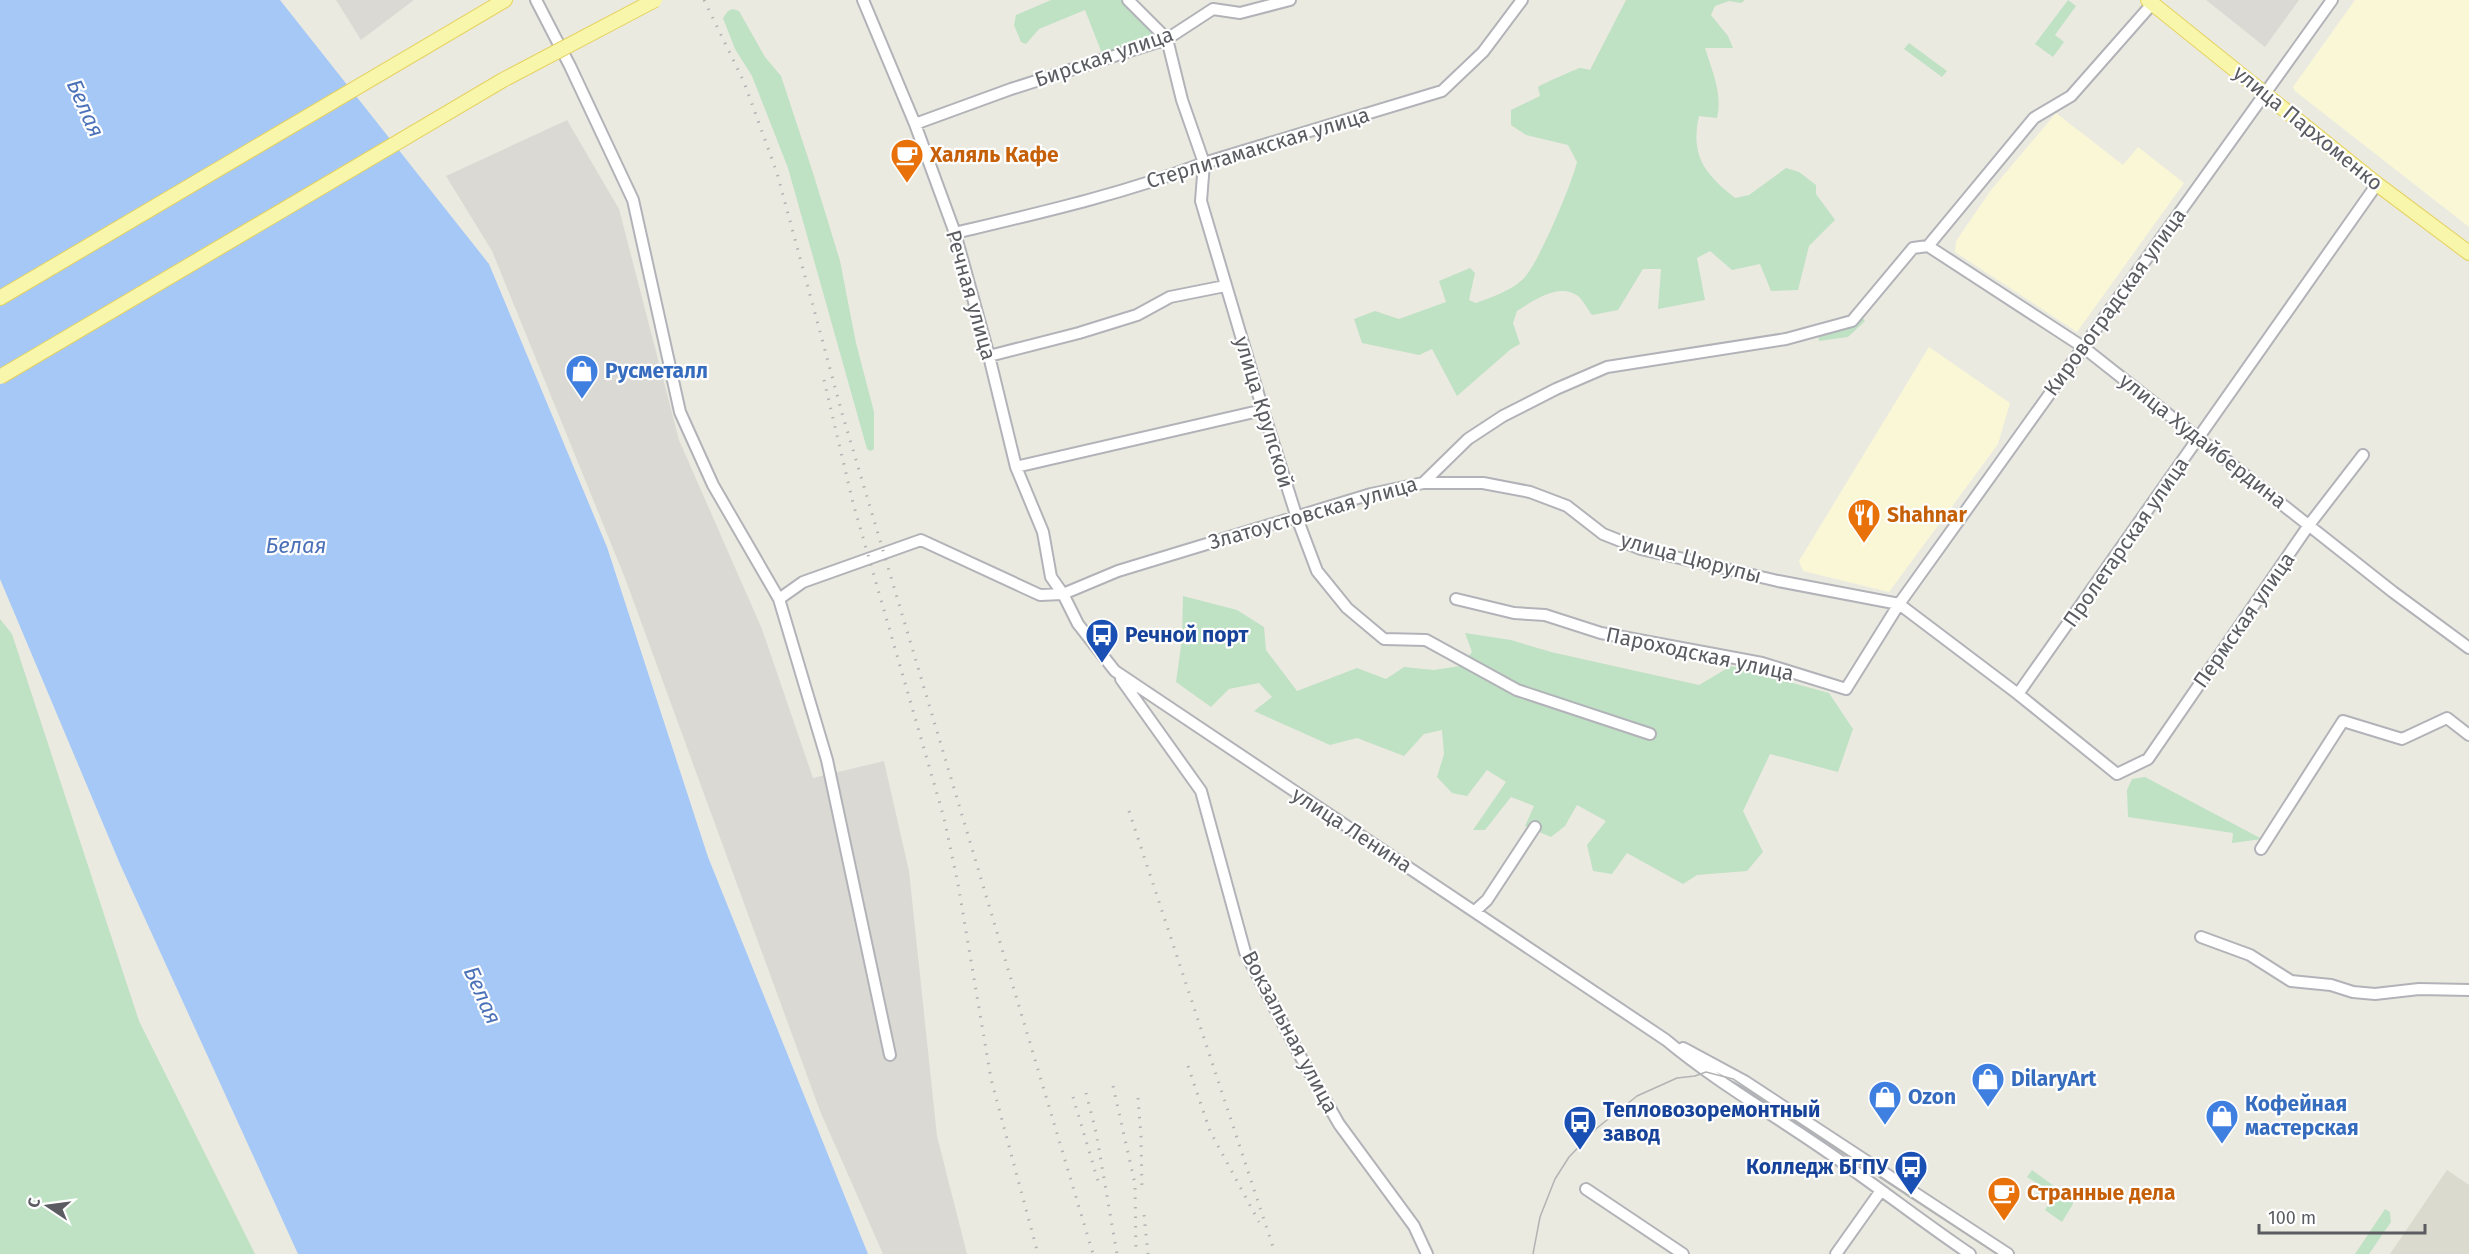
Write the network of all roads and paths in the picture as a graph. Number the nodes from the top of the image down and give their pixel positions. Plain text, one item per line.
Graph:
1 (505, 0) edge
2 (536, 0) edge
3 (655, 0) edge
4 (863, 0) edge
5 (1128, 0) edge
6 (1290, 0) edge
7 (1522, 0) edge
8 (2332, 0) edge
9 (2150, 2) edge
10 (1212, 5) edge
11 (1167, 39) junction
12 (2266, 94) junction
13 (915, 124) junction
14 (1204, 163) junction
15 (2377, 184) junction
16 (955, 233) junction
17 (1928, 246) junction
18 (2469, 253) edge
19 (1225, 286) junction
20 (0, 298) edge
21 (2083, 347) junction
22 (989, 356) junction
23 (0, 377) edge
24 (1263, 410) junction
25 (2199, 439) junction
26 (2364, 455) dead end
27 (1016, 467) junction
28 (1423, 483) junction
29 (1297, 518) junction
30 (2309, 525) junction
31 (1063, 594) junction
32 (779, 599) junction
33 (1456, 599) dead end
34 (1899, 604) junction
35 (2469, 648) edge
36 (1115, 671) junction
37 (2018, 694) junction
38 (1650, 734) dead end
39 (2469, 735) edge
40 (1535, 827) dead end
41 (2261, 849) dead end
42 (1475, 911) junction
43 (2201, 937) dead end
44 (2469, 990) edge
45 (1666, 1040) junction
46 (890, 1055) dead end
47 (1586, 1189) dead end
48 (1880, 1191) junction
49 (1427, 1254) edge
50 (1683, 1254) edge
51 (1836, 1254) edge
52 (1970, 1254) edge
53 (2008, 1254) edge

1 - 20 main road
2 - 32 street
3 - 23 main road, bridge
4 - 13 street, Речная улица
5 - 11 street
6 - 10 street, Бирская улица
7 - 14 street, Стерлитамакская улица
8 - 12 street, Кировоградская улица
9 - 12 main road, улица Пархоменко
9 - 17 street
10 - 11 street, Бирская улица
11 - 13 street, Бирская улица
11 - 14 street, улица Крупской
12 - 15 main road, улица Пархоменко
12 - 21 street, Кировоградская улица
13 - 16 street, Речная улица
14 - 16 street, Стерлитамакская улица
14 - 19 street, улица Крупской
15 - 18 main road, улица Пархоменко
15 - 25 street, Пролетарская улица
16 - 22 street, Речная улица
17 - 21 street, улица Худайбердина
17 - 28 street, Златоустовская улица
19 - 22 street
19 - 24 street, улица Крупской
21 - 25 street, улица Худайбердина
21 - 34 street, Кировоградская улица
22 - 27 street, Речная улица
24 - 27 street
24 - 29 street, улица Крупской
25 - 30 street, улица Худайбердина
25 - 37 street, Пролетарская улица
26 - 30 street, Пермская улица
27 - 31 street, Речная улица
28 - 29 street, Златоустовская улица
28 - 34 street, улица Цюрупы
29 - 31 street, Златоустовская улица
29 - 38 street, улица Крупской
30 - 35 street, улица Худайбердина
30 - 37 street, Пермская улица
31 - 32 street
31 - 36 street, улица Ленина
32 - 46 street
33 - 34 street, Пароходская улица
34 - 37 street
36 - 42 street, улица Ленина
36 - 49 street, Вокзальная улица
39 - 41 street
40 - 42 street
42 - 45 street, улица Ленина
43 - 44 street
45 - 48 street, улица Ленина
45 - 53 street, улица Ленина
47 - 50 street
48 - 51 street
48 - 52 street, улица Ленина

